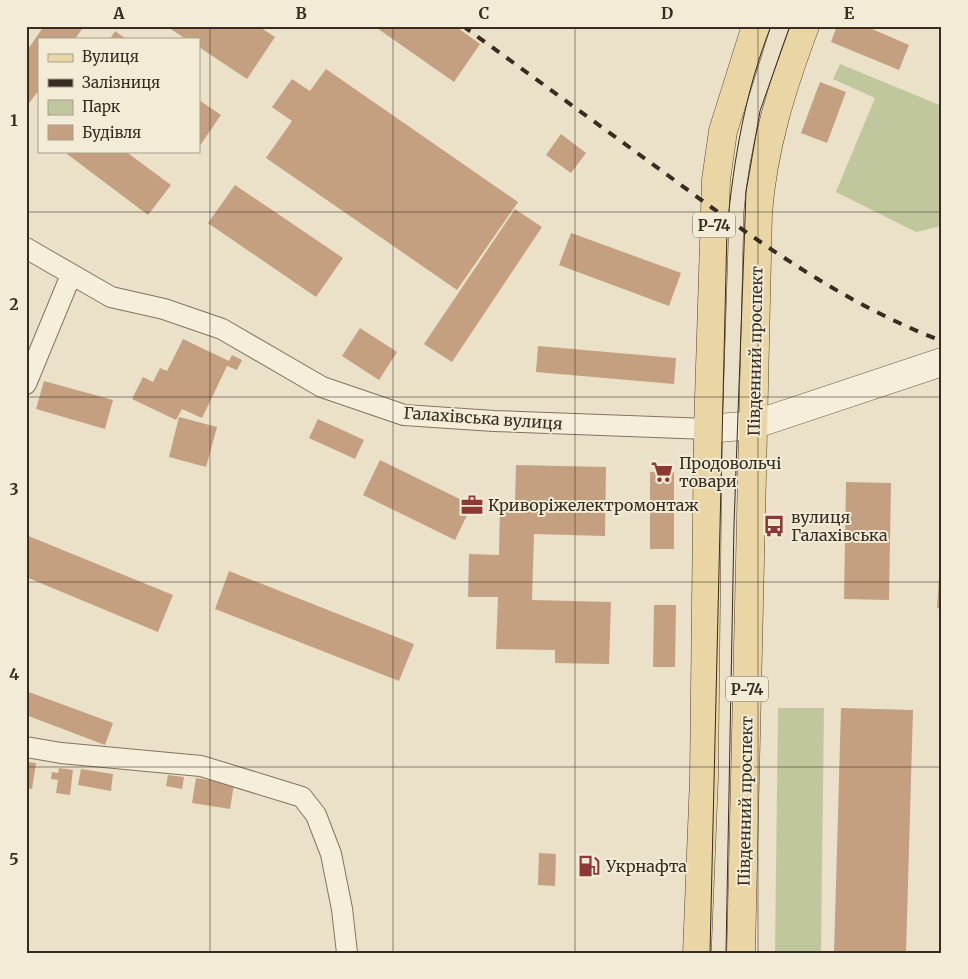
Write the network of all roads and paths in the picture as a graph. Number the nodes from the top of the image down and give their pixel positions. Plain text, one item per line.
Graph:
1 (756, 26) edge
2 (805, 26) edge
3 (28, 253) edge
4 (71, 275) junction
5 (942, 362) edge
6 (26, 384) edge
7 (753, 425) junction
8 (708, 430) junction
9 (26, 747) edge
10 (347, 953) edge
11 (697, 953) edge
12 (742, 953) edge

1 - 8 main road, Р-74
2 - 7 main road, Південний проспект / Р-74
3 - 4 street, Галахівська вулиця
4 - 6 street
4 - 8 street, Галахівська вулиця
5 - 7 main road
7 - 8 main road
7 - 12 main road, Південний проспект / Р-74
8 - 11 main road, Р-74
9 - 10 street

